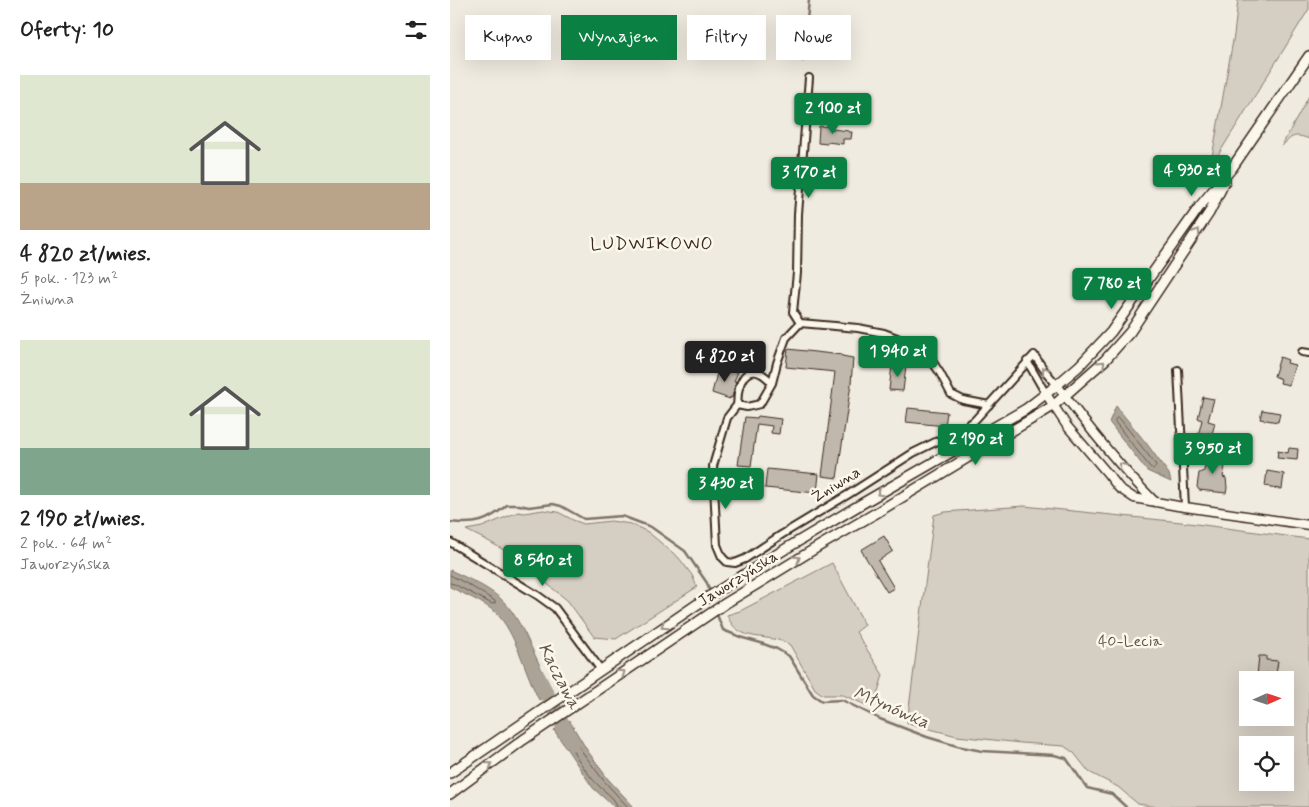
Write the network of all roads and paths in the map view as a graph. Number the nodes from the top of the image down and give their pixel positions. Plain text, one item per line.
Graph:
1 (1309, 56) edge
2 (809, 78) dead end
3 (1232, 168) junction
4 (800, 323) junction
5 (1027, 361) junction
6 (1178, 370) dead end
7 (772, 383) junction
8 (1057, 385) junction
9 (1046, 394) junction
10 (1065, 396) junction
11 (737, 405) junction
12 (989, 405) junction
13 (1053, 406) junction
14 (1155, 502) junction
15 (1185, 507) junction
16 (1309, 526) edge
17 (450, 542) edge
18 (601, 670) junction
19 (450, 773) edge
20 (450, 794) edge

1 - 3 main road
2 - 4 street
3 - 8 main road, Jaworzyńska
10 -> 3 main road, Jaworzyńska
4 - 7 street
4 - 12 street
8 -> 5 street, Żniwna
5 - 9 street
5 - 12 street, Żniwna
6 - 15 street
7 - 11 street
7 - 11 street, Żniwna
8 - 9 main road, Jaworzyńska
8 - 10 street
9 - 13 street
9 -> 18 main road, Jaworzyńska
10 - 13 main road, Jaworzyńska
14 -> 10 street
11 - 12 street, Żniwna
13 - 14 street
20 -> 13 main road, Jaworzyńska
14 - 15 street
15 - 16 street
17 - 18 street
18 - 19 main road, Jaworzyńska

